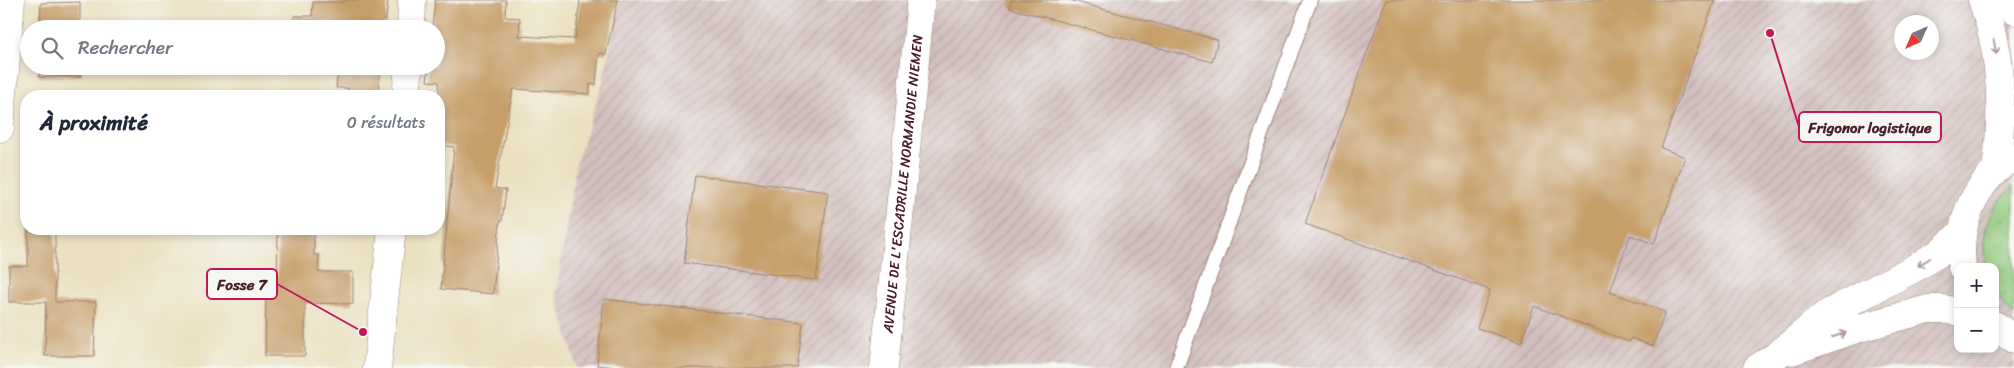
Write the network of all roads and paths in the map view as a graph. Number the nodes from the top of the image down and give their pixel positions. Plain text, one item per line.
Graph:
1 (11, 0) edge
2 (412, 0) edge
3 (921, 0) edge
4 (1310, 0) edge
5 (1982, 0) edge
6 (2009, 0) edge
7 (2014, 11) edge
8 (411, 20) edge
9 (408, 75) edge
10 (407, 90) edge
11 (0, 128) edge
12 (2005, 163) edge
13 (1962, 232) junction
14 (391, 235) edge
15 (1962, 263) edge
16 (1954, 311) edge
17 (1999, 329) edge
18 (2014, 339) edge
19 (1767, 362) edge
20 (377, 368) edge
21 (884, 368) edge
22 (1176, 368) edge

1 - 11 main road
2 - 8 main road
3 - 21 main road, AVENUE DE L'ESCADRILLE NORMANDIE NIEMEN
4 - 22 lane
5 -> 12 main road
6 - 7 main road
9 - 10 main road
12 - 13 main road
13 - 15 main road
13 -> 19 main road
14 - 20 main road
19 -> 16 main road
17 - 18 main road

